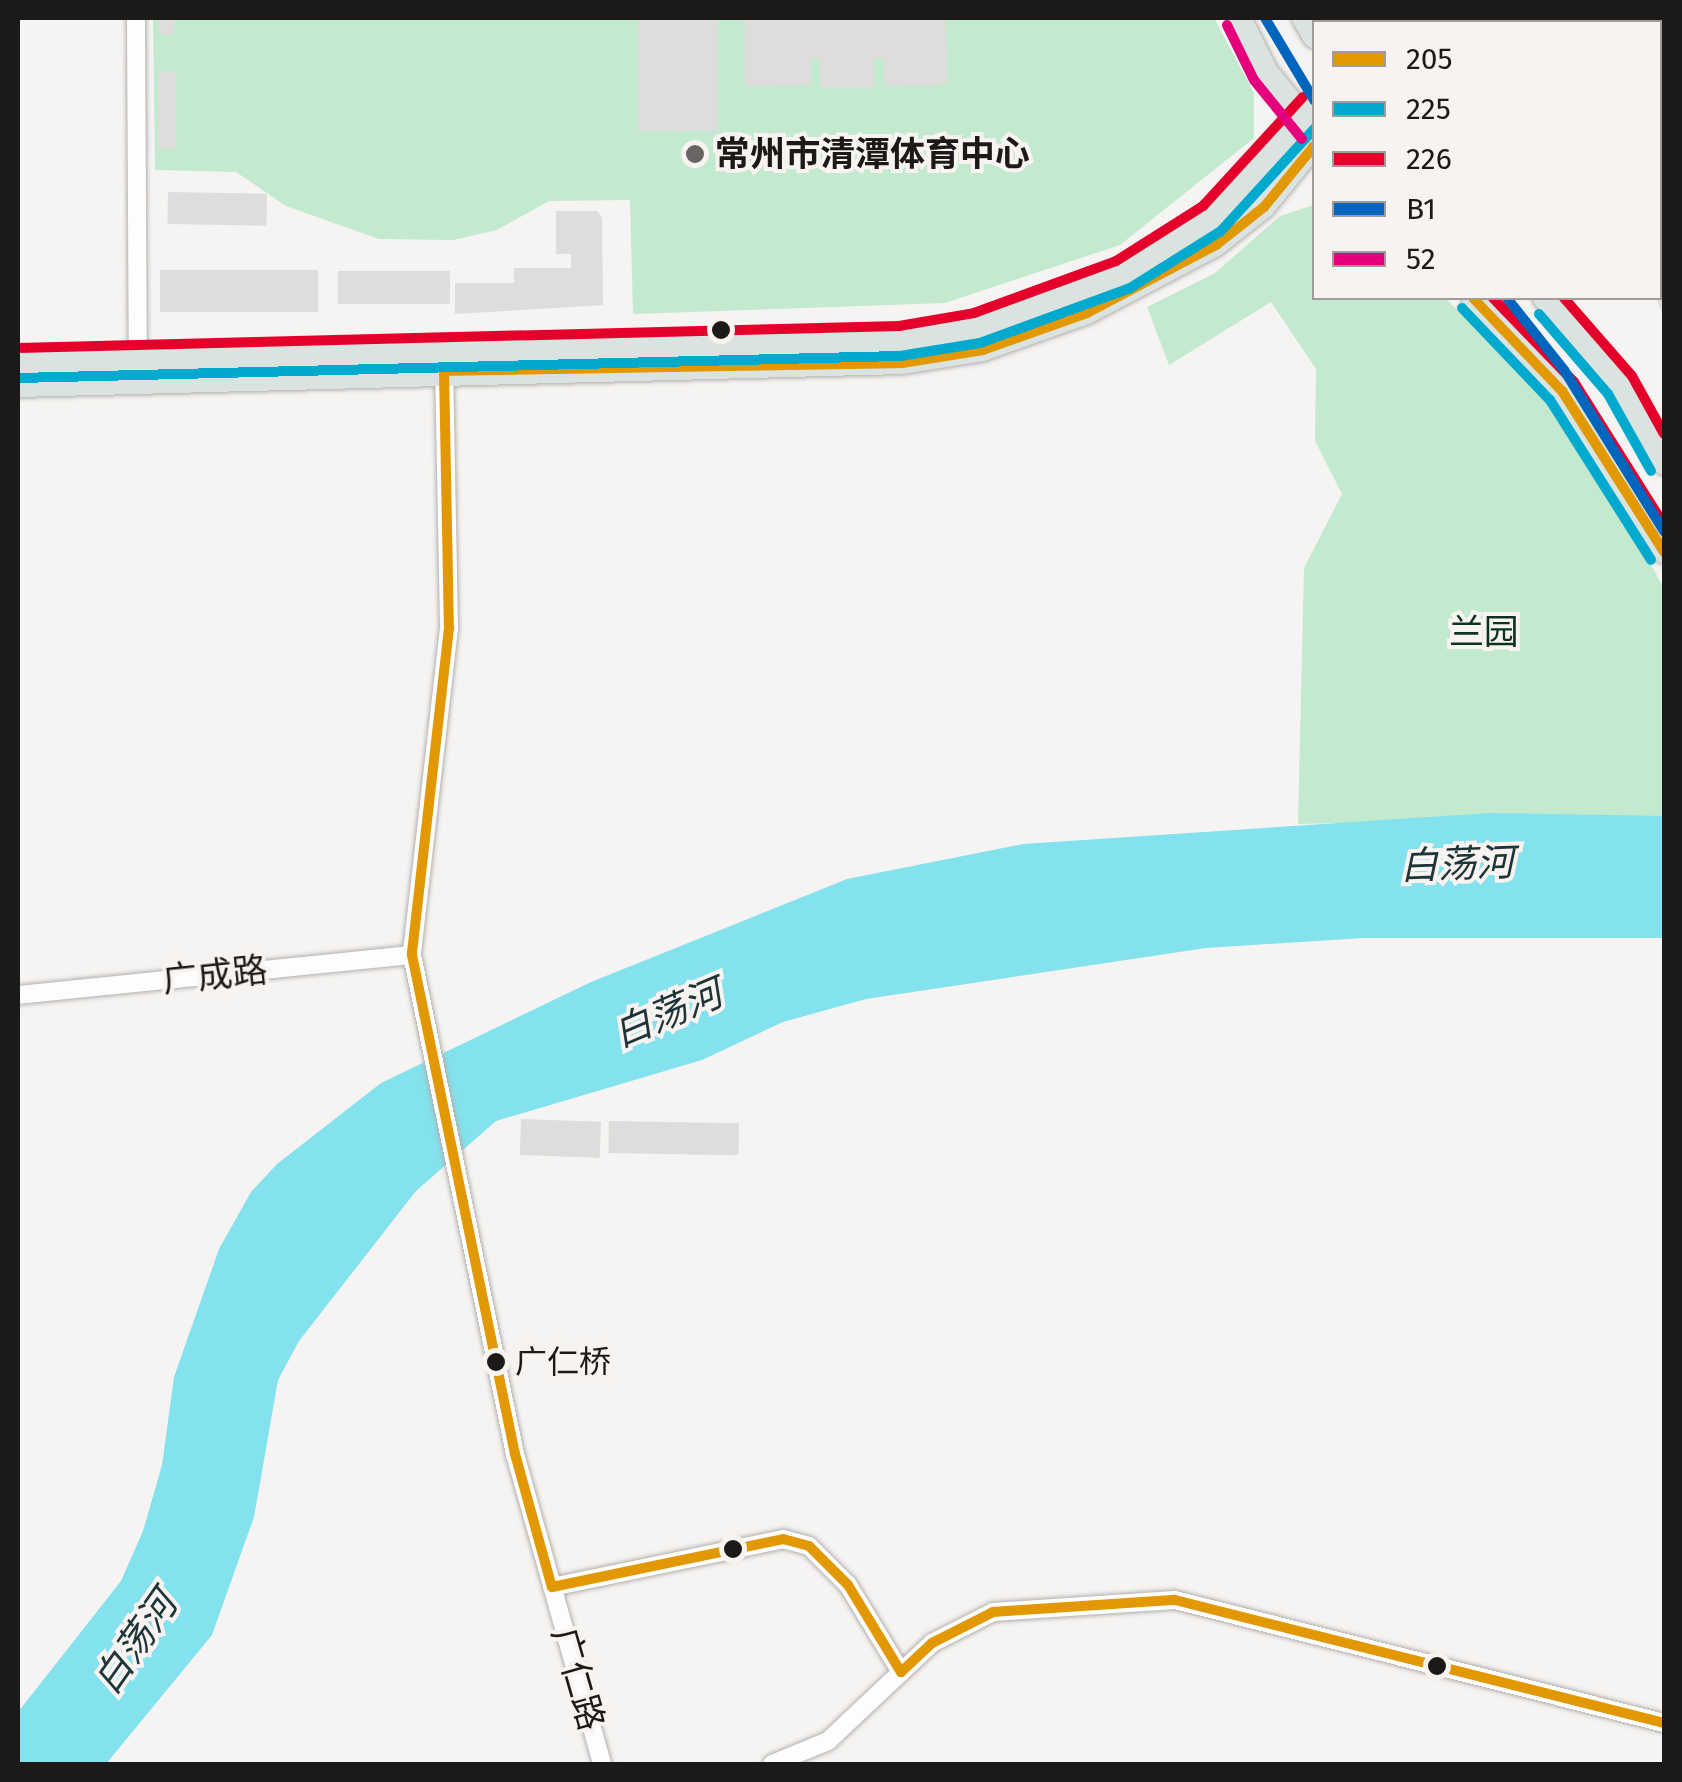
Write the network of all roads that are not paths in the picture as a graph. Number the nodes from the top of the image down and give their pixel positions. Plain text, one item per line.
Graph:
1 (136, 18) edge
2 (1240, 18) edge
3 (1311, 117) edge
4 (1312, 148) edge
5 (1475, 300) edge
6 (1546, 300) edge
7 (1559, 300) edge
8 (1568, 324) junction
9 (138, 359) junction
10 (443, 360) junction
11 (18, 363) edge
12 (18, 386) edge
13 (1664, 464) edge
14 (1664, 552) edge
15 (412, 955) junction
16 (18, 996) edge
17 (552, 1587) junction
18 (901, 1672) junction
19 (1664, 1724) edge
20 (602, 1764) edge
21 (772, 1764) edge

1 - 9 street
2 - 3 main road
3 - 10 main road
4 - 10 main road
5 - 14 main road
6 - 8 main road
7 - 8 main road
8 - 13 main road
9 - 10 main road
9 - 11 main road
10 - 12 main road
10 - 15 street
15 - 16 street, 广成路
15 - 17 street, 广仁路
17 - 18 street
17 - 20 street, 广仁路
18 - 19 street
18 - 21 street

